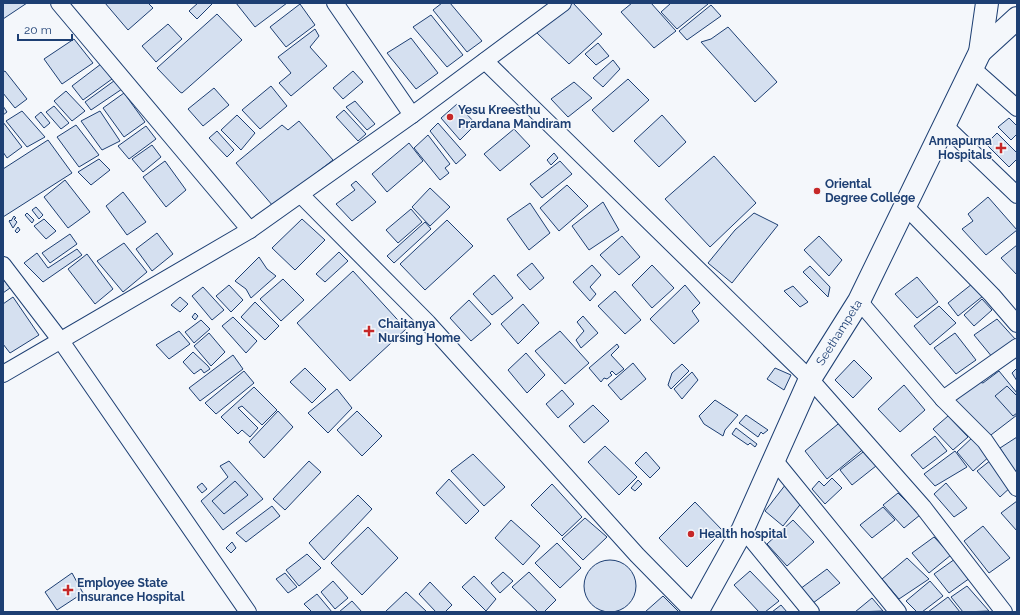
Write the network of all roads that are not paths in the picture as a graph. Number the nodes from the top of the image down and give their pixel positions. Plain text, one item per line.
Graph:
1 (59, 3) edge
2 (335, 3) edge
3 (563, 3) edge
4 (987, 3) edge
5 (1017, 18) edge
6 (976, 60) junction
7 (485, 61) junction
8 (1017, 108) edge
9 (412, 115) junction
10 (944, 125) junction
11 (300, 195) junction
12 (1017, 195) edge
13 (905, 206) junction
14 (250, 230) junction
15 (3, 266) edge
16 (859, 301) junction
17 (1017, 324) edge
18 (61, 342) junction
19 (1017, 347) edge
20 (3, 374) edge
21 (810, 379) junction
22 (943, 399) junction
23 (775, 461) junction
24 (1017, 488) edge
25 (743, 529) junction
26 (248, 612) edge
27 (693, 612) edge
28 (697, 612) edge
29 (811, 612) edge
30 (898, 612) edge
31 (1004, 612) edge

1 - 14 street
2 - 9 street
3 - 7 street
4 - 6 street
5 - 6 street
6 - 8 street
6 - 10 street, Seethampeta
7 - 9 street
7 - 21 street
9 - 11 street
10 - 12 street
10 - 13 street, Seethampeta
11 - 14 street
11 - 27 street
13 - 16 street, Seethampeta
13 - 17 street
14 - 18 street
15 - 18 street
16 - 21 street, Seethampeta
16 - 22 street
18 - 20 street
18 - 26 street
19 - 22 street
21 - 23 street, Seethampeta
21 - 31 street
22 - 24 street
23 - 25 street, Seethampeta
23 - 30 street
25 - 28 street, Seethampeta
25 - 29 street

